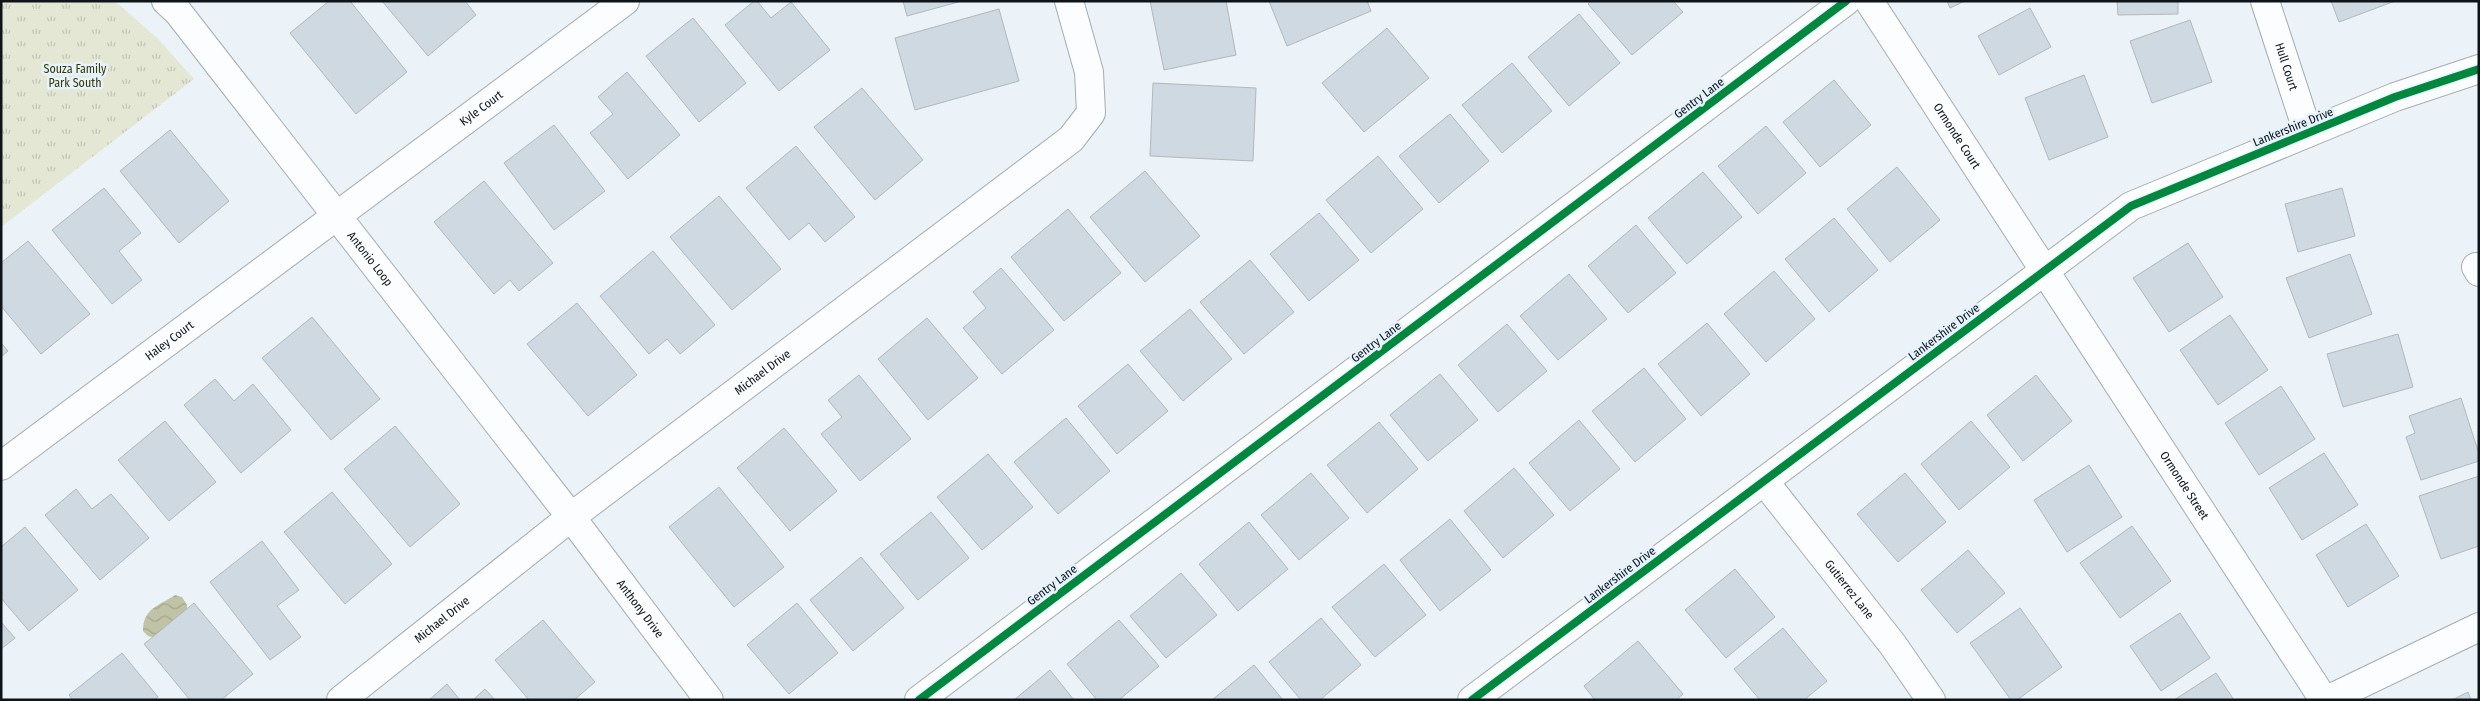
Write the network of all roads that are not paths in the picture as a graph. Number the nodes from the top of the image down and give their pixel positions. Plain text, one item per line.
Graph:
1 (166, 1) edge
2 (625, 1) edge
3 (1069, 1) edge
4 (1846, 1) edge
5 (1869, 1) edge
6 (2265, 1) edge
7 (2479, 69) edge
8 (2308, 133) junction
9 (337, 216) junction
10 (2045, 270) junction
11 (1, 466) edge
12 (1764, 481) junction
13 (571, 517) junction
14 (2479, 627) edge
15 (1502, 691) edge
16 (341, 700) edge
17 (709, 700) edge
18 (919, 700) edge
19 (1472, 700) edge
20 (1931, 700) edge
21 (2326, 700) edge

1 - 9 street, Antonio Loop
2 - 9 street, Kyle Court
3 - 13 street, Michael Drive
4 - 18 street, Gentry Lane
5 - 10 street, Ormonde Court
6 - 8 street, Hull Court
7 - 8 street, Lankershire Drive
8 - 10 street, Lankershire Drive
9 - 11 street, Haley Court
9 - 13 street, Antonio Loop
10 - 12 street, Lankershire Drive
10 - 21 street, Ormonde Street
12 - 15 street, Lankershire Drive
12 - 20 street, Gutierrez Lane
13 - 16 street, Michael Drive
13 - 17 street, Anthony Drive
14 - 21 street, Ormonde Street
15 - 19 street, Lankershire Drive

